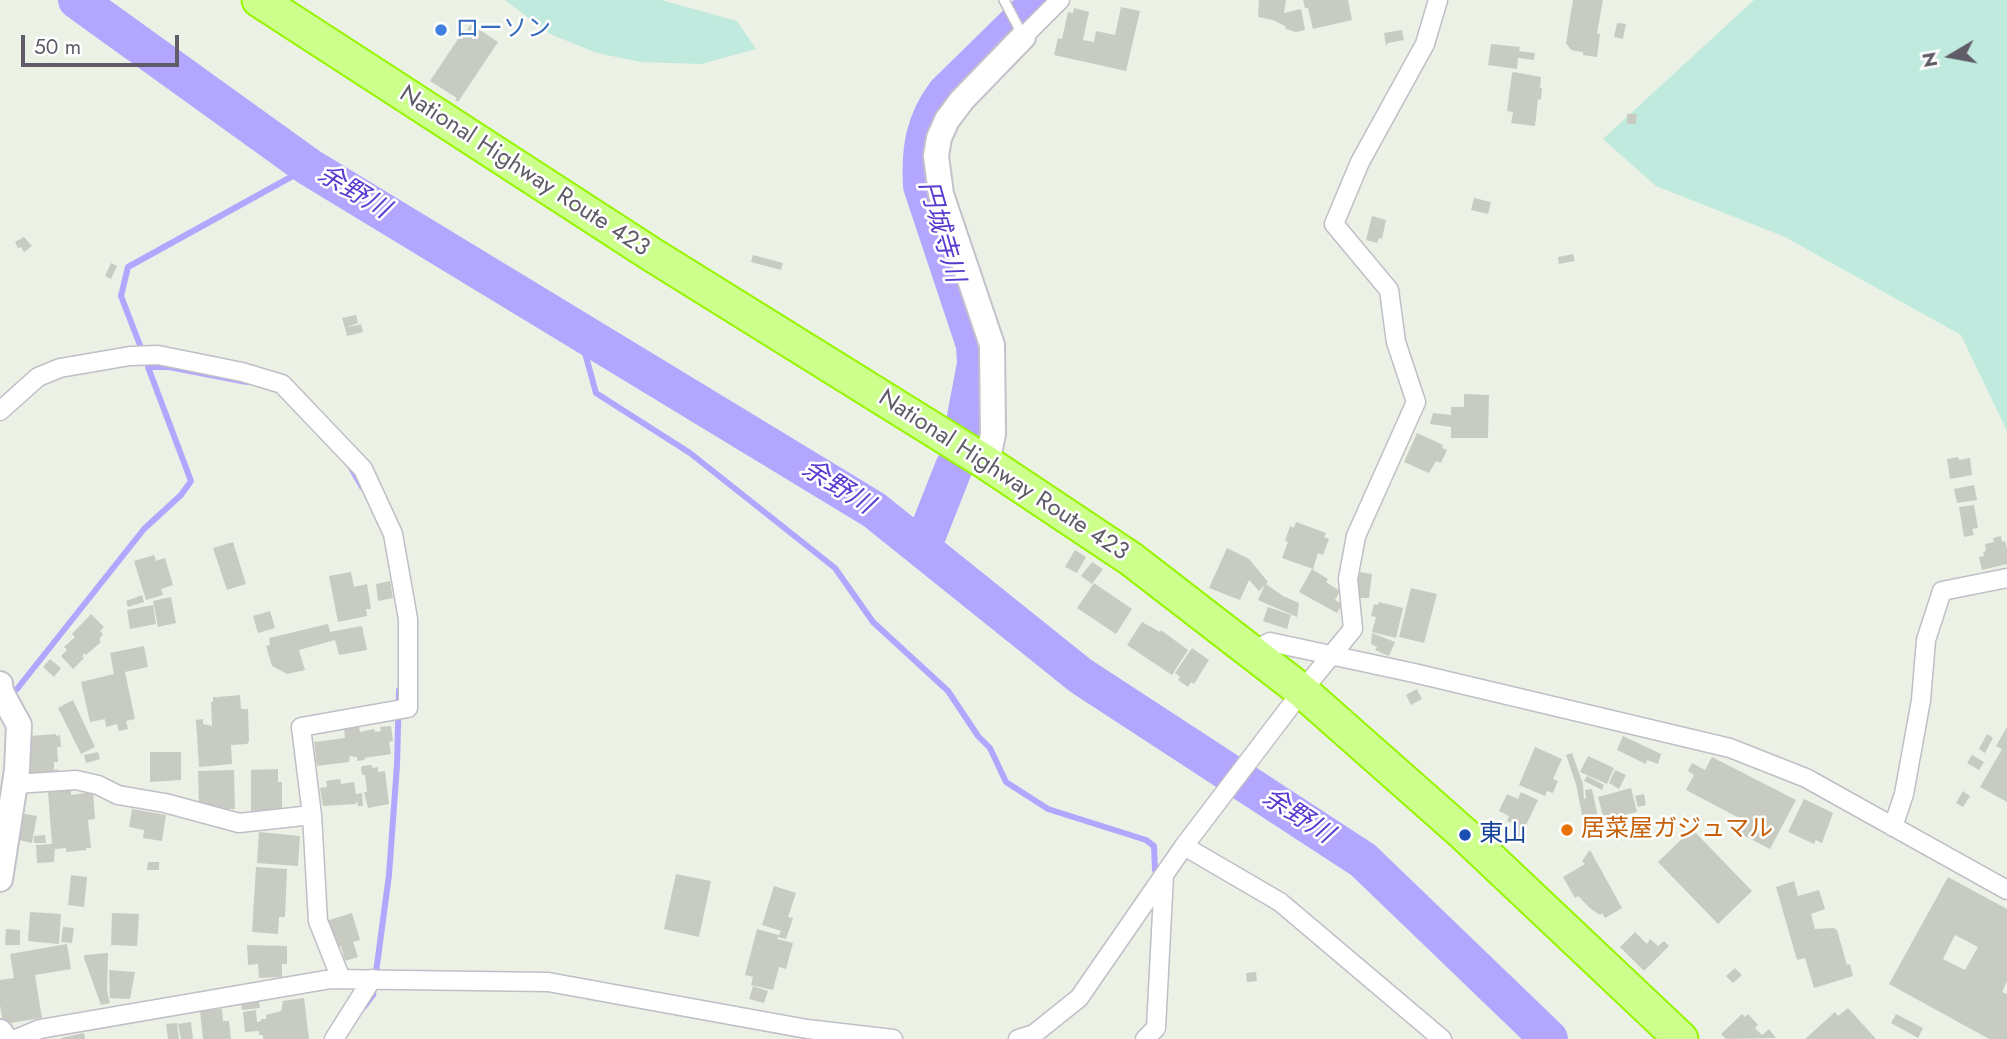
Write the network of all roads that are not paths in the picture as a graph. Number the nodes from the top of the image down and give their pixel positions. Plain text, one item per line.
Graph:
1 (259, 0) edge
2 (1003, 0) edge
3 (1060, 0) edge
4 (1438, 0) edge
5 (1023, 37) junction
6 (0, 411) edge
7 (987, 463) junction
8 (2007, 578) edge
9 (1249, 653) junction
10 (1332, 654) junction
11 (0, 684) edge
12 (1302, 691) junction
13 (15, 784) junction
14 (312, 815) junction
15 (1893, 827) junction
16 (1188, 841) junction
17 (1164, 875) junction
18 (0, 879) edge
19 (2007, 890) edge
20 (341, 979) junction
21 (372, 979) junction
22 (0, 1032) edge
23 (5, 1039) edge
24 (16, 1039) edge
25 (334, 1039) edge
26 (894, 1039) edge
27 (1018, 1039) edge
28 (1145, 1039) edge
29 (1442, 1039) edge
30 (1681, 1039) edge

1 - 7 highway, National Highway Route 423
2 - 5 lane
3 - 5 street
4 - 10 street
5 - 7 street
6 - 14 street
7 - 9 highway, National Highway Route 423
8 - 15 street
9 - 10 street
9 - 12 highway, National Highway Route 423
10 - 12 street
10 - 15 street
11 - 13 street
12 - 16 street
12 - 30 highway, National Highway Route 423
13 - 14 street
13 - 18 street
14 - 20 street
15 - 19 street
16 - 17 street
16 - 29 street
17 - 27 street
17 - 28 street
20 - 21 street
20 - 24 street
21 - 25 street
21 - 26 street
22 - 23 street

